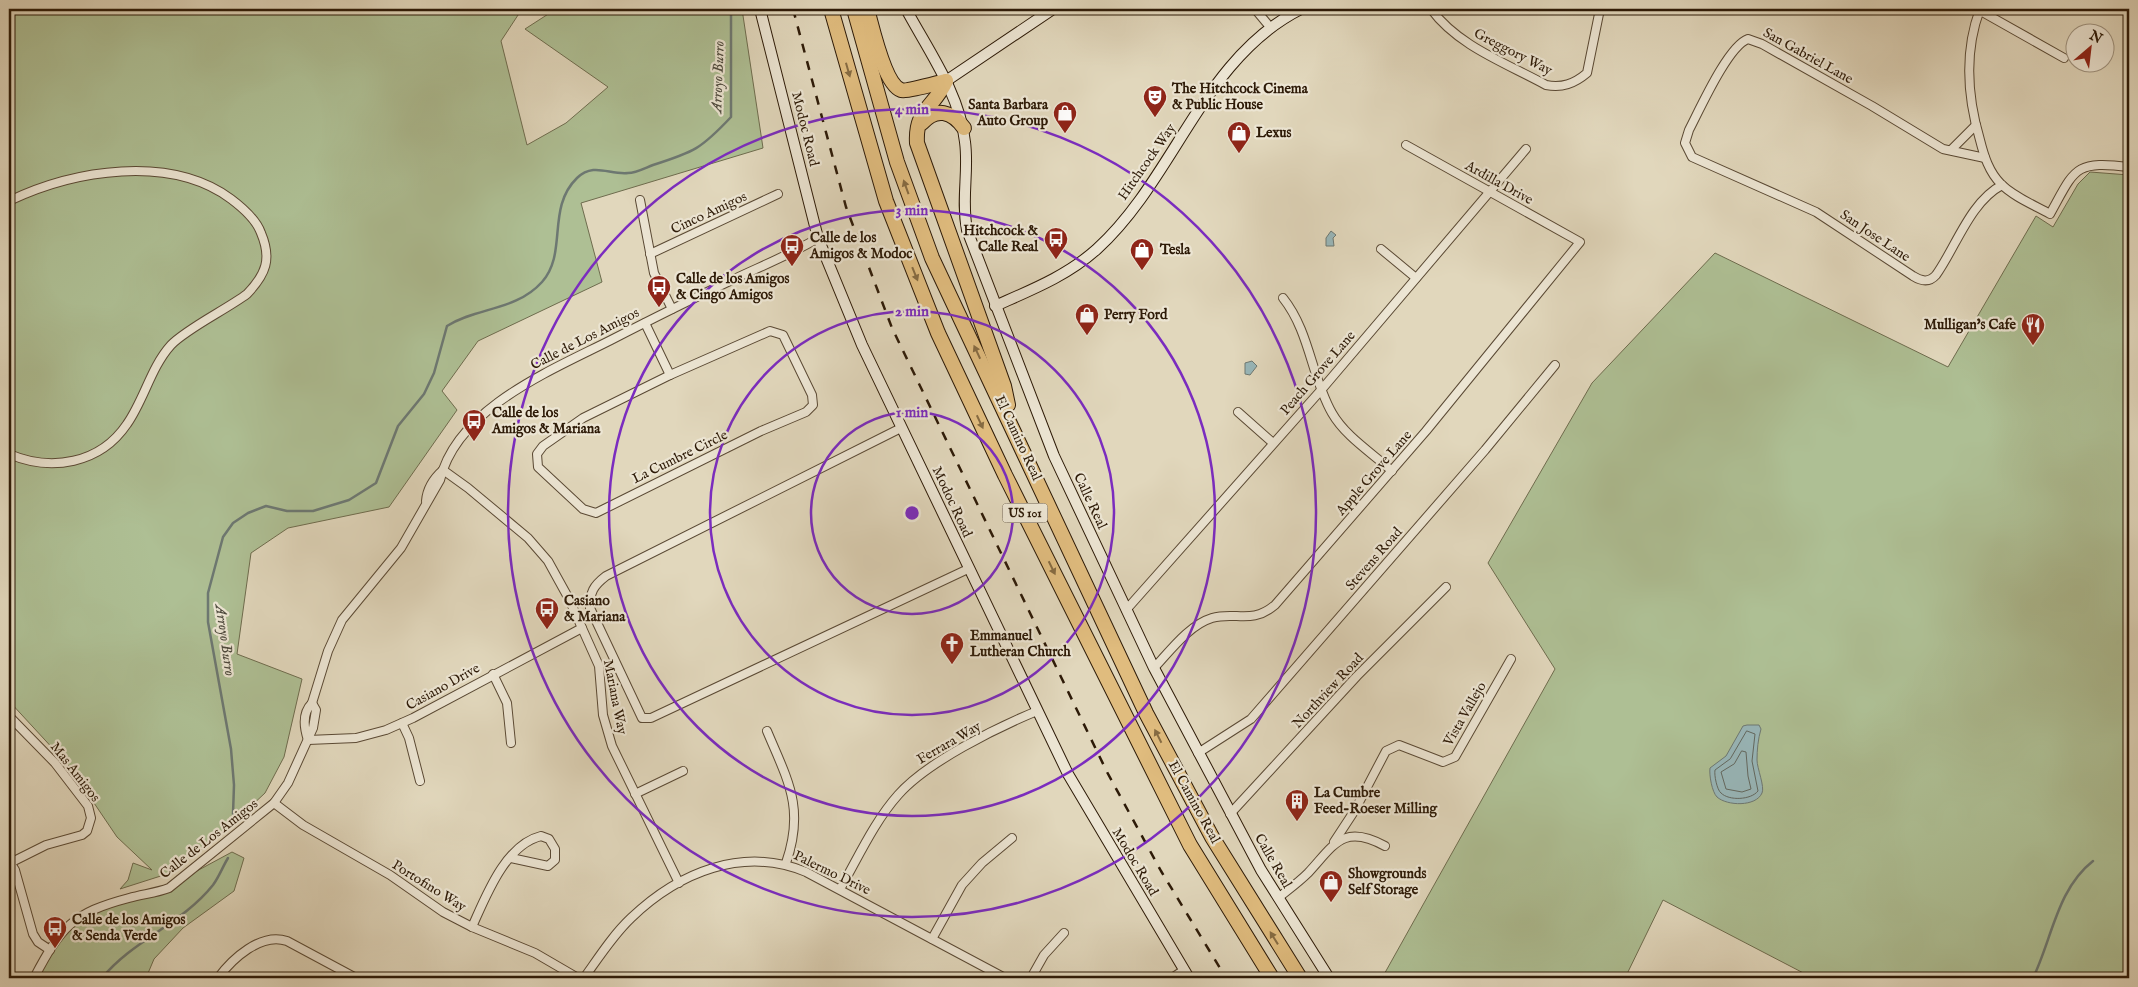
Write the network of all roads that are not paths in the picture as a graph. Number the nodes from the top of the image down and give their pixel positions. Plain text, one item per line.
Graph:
1 (760, 9) edge
2 (831, 9) edge
3 (854, 9) edge
4 (867, 9) edge
5 (906, 9) edge
6 (1053, 9) edge
7 (1255, 9) edge
8 (1301, 9) edge
9 (1431, 9) edge
10 (1600, 9) edge
11 (1979, 9) edge
12 (1270, 27) junction
13 (2064, 58) dead end
14 (946, 81) junction
15 (1976, 125) junction
16 (964, 128) junction
17 (916, 129) junction
18 (1406, 145) dead end
19 (1526, 150) dead end
20 (1951, 150) junction
21 (1985, 158) junction
22 (1696, 159) joint
23 (2129, 167) edge
24 (2002, 185) junction
25 (1490, 192) junction
26 (778, 194) dead end
27 (640, 200) dead end
28 (9, 201) edge
29 (818, 238) junction
30 (1580, 242) joint
31 (1381, 248) dead end
32 (650, 254) junction
33 (1416, 278) junction
34 (1283, 298) dead end
35 (994, 306) junction
36 (672, 309) junction
37 (644, 323) junction
38 (1555, 365) dead end
39 (670, 375) junction
40 (1322, 389) junction
41 (1238, 412) dead end
42 (901, 428) junction
43 (1013, 428) junction
44 (1273, 443) junction
45 (9, 454) edge
46 (443, 470) junction
47 (1392, 471) junction
48 (968, 569) junction
49 (1446, 587) dead end
50 (1126, 610) junction
51 (582, 628) junction
52 (1511, 659) dead end
53 (1154, 668) junction
54 (493, 674) junction
55 (1037, 712) junction
56 (9, 716) edge
57 (402, 723) junction
58 (766, 731) dead end
59 (308, 740) junction
60 (511, 743) dead end
61 (1198, 753) junction
62 (683, 771) dead end
63 (420, 781) dead end
64 (636, 794) junction
65 (274, 803) junction
66 (1230, 814) junction
67 (1012, 838) dead end
68 (1334, 842) junction
69 (1385, 846) dead end
70 (511, 858) junction
71 (10, 862) edge
72 (786, 863) junction
73 (679, 883) junction
74 (840, 889) junction
75 (1278, 898) junction
76 (472, 927) junction
77 (1064, 933) dead end
78 (932, 939) junction
79 (50, 950) junction
80 (1187, 974) edge
81 (34, 978) edge
82 (218, 978) edge
83 (356, 978) edge
84 (578, 978) edge
85 (584, 978) edge
86 (1005, 978) edge
87 (1031, 978) edge
88 (1172, 978) edge
89 (1272, 978) edge
90 (1300, 978) edge
91 (1329, 978) edge

1 - 29 street, Modoc Road
2 -> 89 highway, El Camino Real / US 101
43 -> 3 highway, El Camino Real / US 101
4 - 14 highway
5 - 14 street, Calle Real
6 - 14 street
7 - 12 street
8 - 12 street, Hitchcock Way
9 - 10 street, Greggory Way
11 - 13 street
11 - 15 street
12 - 35 street, Hitchcock Way
14 - 16 street, Calle Real
14 - 17 highway
15 - 20 street
15 - 21 street
16 - 17 highway
16 - 35 street, Calle Real
17 - 43 highway
18 - 25 street, Ardilla Drive
19 - 25 street, Peach Grove Lane
20 - 21 street, San Gabriel Lane
20 - 22 street, San Gabriel Lane
21 - 24 street
22 - 24 street, San Jose Lane
23 - 24 street
25 - 30 street, Ardilla Drive
25 - 33 street, Peach Grove Lane
26 - 32 street, Cinco Amigos
27 - 32 street
28 - 45 street
29 - 36 street, Calle de Los Amigos
29 - 42 street, Modoc Road
30 - 47 street, Apple Grove Lane
31 - 33 street
32 - 36 street
33 - 40 street, Peach Grove Lane
34 - 40 street
35 - 50 street, Calle Real
36 - 37 street, Calle de Los Amigos
37 - 39 street
37 - 46 street, Calle de Los Amigos
38 - 61 street, Stevens Road
39 - 39 street, La Cumbre Circle
40 - 44 street, Peach Grove Lane
40 - 47 street
41 - 44 street
42 - 48 street, Modoc Road
42 - 48 street
90 -> 43 highway, El Camino Real / US 101
44 - 50 street, Peach Grove Lane
46 - 51 street, Mariana Way
46 - 59 street, Calle de Los Amigos
47 - 53 street, Apple Grove Lane
48 - 55 street, Modoc Road
49 - 66 street, Northview Road
50 - 53 street, Calle Real
51 - 54 street, Casiano Drive
51 - 64 street, Mariana Way
52 - 68 street, Vista Vallejo
53 - 61 street, Calle Real
54 - 57 street, Casiano Drive
54 - 60 street
55 - 74 street, Ferrara Way
55 - 80 street, Modoc Road
56 - 71 street, Mas Amigos
57 - 59 street, Casiano Drive
57 - 63 street
58 - 72 street
59 - 65 street, Calle de Los Amigos
61 - 66 street, Calle Real
62 - 64 street
64 - 73 street, Mariana Way
65 - 76 street, Portofino Way
65 - 79 street, Calle de Los Amigos
66 - 75 street, Calle Real
67 - 78 street
68 - 69 street
68 - 75 street, Vista Vallejo
70 - 70 street
70 - 76 street
71 - 79 street
72 - 73 street, Palermo Drive
72 - 74 street, Palermo Drive
73 - 85 street, Palermo Drive
74 - 78 street, Palermo Drive
75 - 91 street, Calle Real
76 - 84 street, Portofino Way
77 - 87 street
78 - 86 street, Palermo Drive
79 - 81 street, Calle de Los Amigos
80 - 88 street
82 - 83 street

